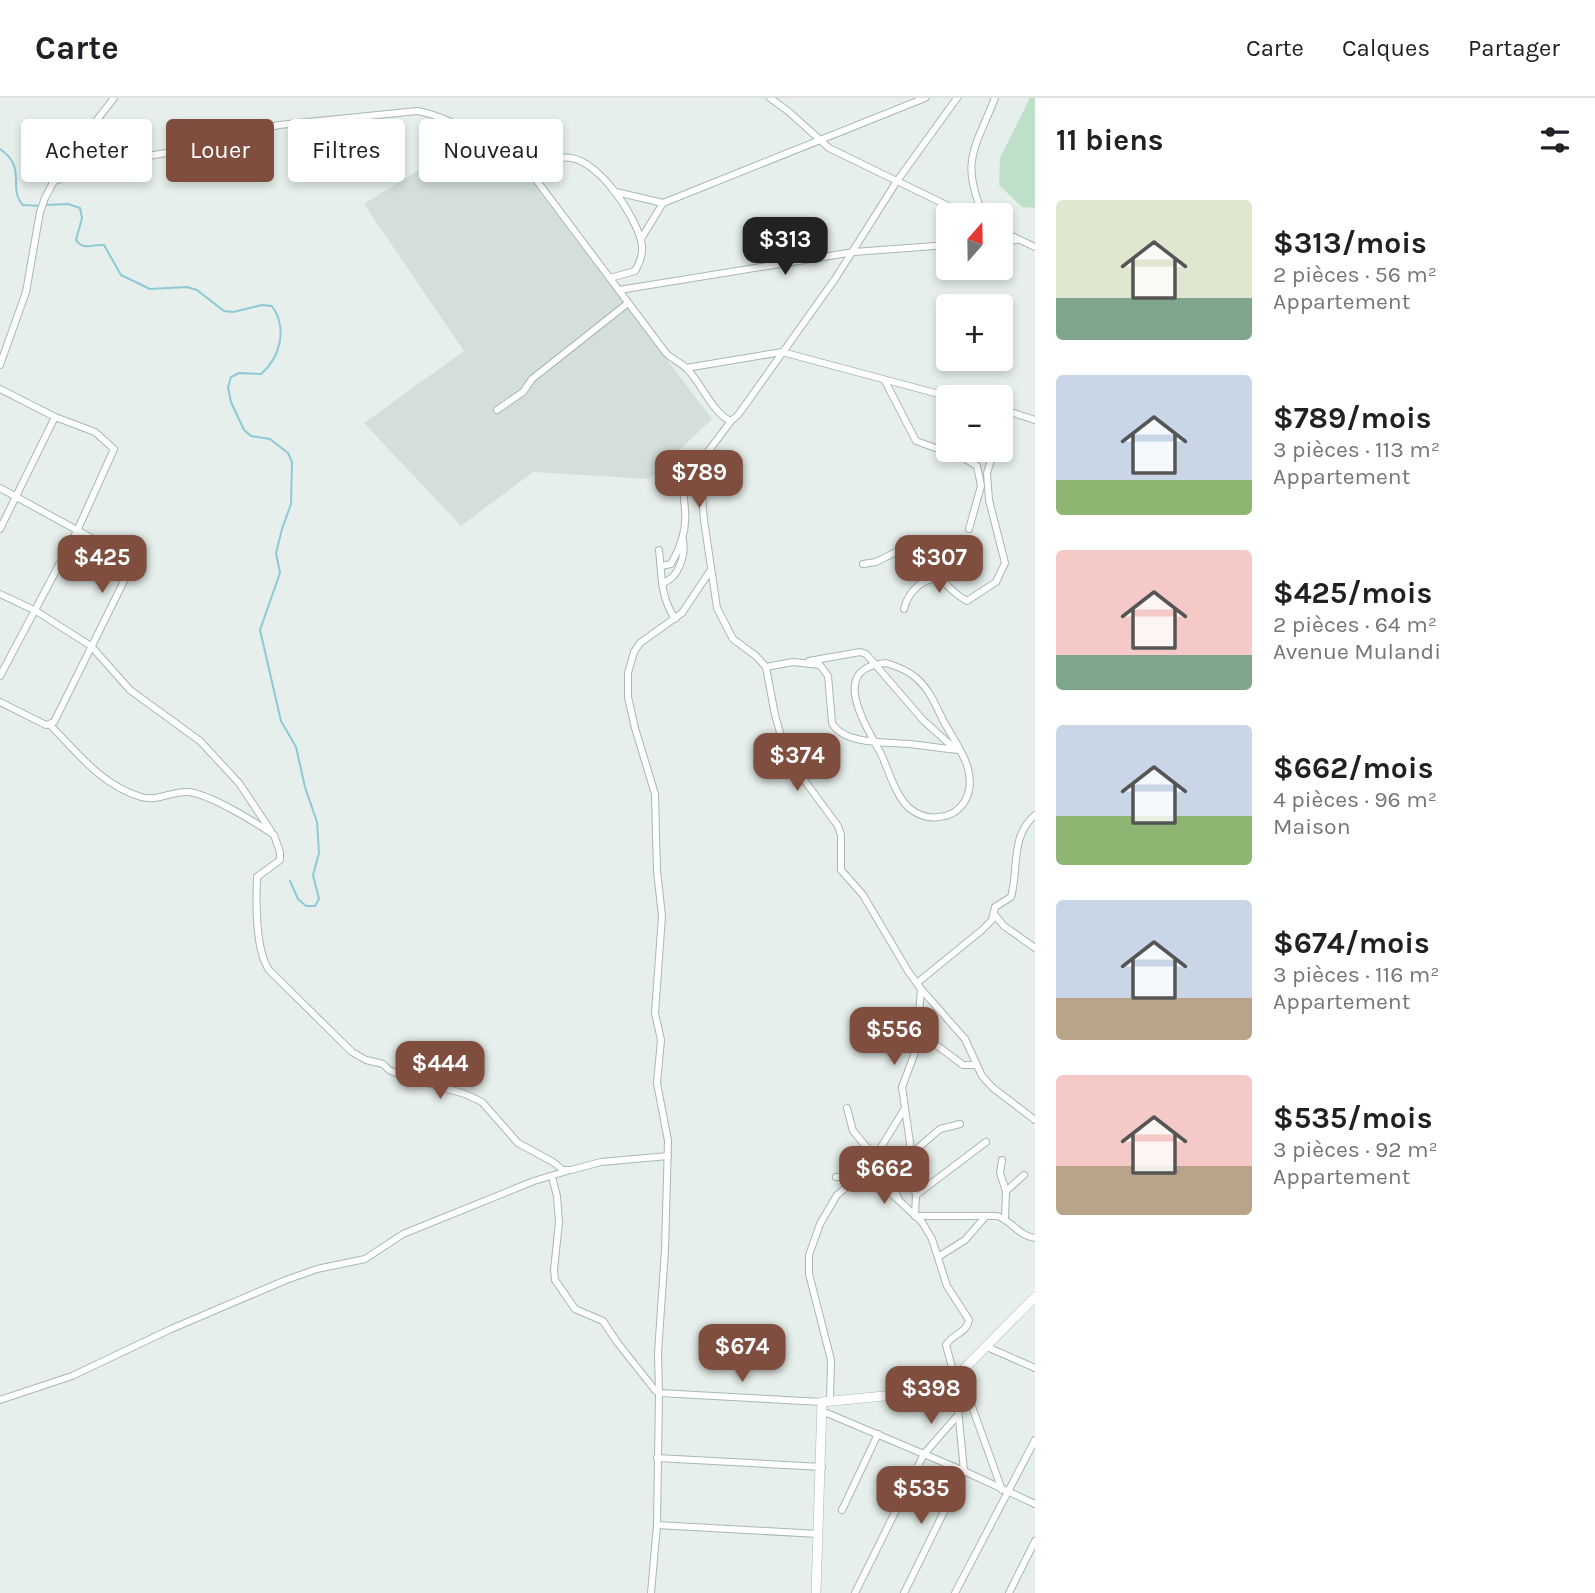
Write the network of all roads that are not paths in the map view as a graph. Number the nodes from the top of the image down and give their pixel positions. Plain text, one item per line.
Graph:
1 (114, 98) edge
2 (770, 98) edge
3 (925, 98) edge
4 (957, 98) edge
5 (995, 98) edge
6 (441, 119) edge
7 (818, 139) junction
8 (563, 157) edge
9 (897, 181) junction
10 (538, 182) edge
11 (52, 183) junction
12 (616, 192) junction
13 (663, 203) junction
14 (942, 203) edge
15 (979, 203) edge
16 (1013, 237) edge
17 (641, 239) junction
18 (1013, 240) edge
19 (1018, 240) junction
20 (936, 246) edge
21 (1035, 247) edge
22 (853, 252) junction
23 (610, 278) junction
24 (619, 290) junction
25 (628, 303) junction
26 (782, 352) junction
27 (0, 365) edge
28 (687, 368) junction
29 (885, 381) junction
30 (0, 389) edge
31 (936, 394) edge
32 (497, 410) dead end
33 (1013, 413) edge
34 (55, 417) junction
35 (1035, 420) edge
36 (731, 421) junction
37 (704, 457) junction
38 (990, 462) edge
39 (0, 488) edge
40 (16, 497) junction
41 (0, 529) edge
42 (969, 529) dead end
43 (77, 531) junction
44 (682, 539) junction
45 (659, 550) dead end
46 (863, 564) dead end
47 (661, 566) junction
48 (710, 571) junction
49 (943, 579) junction
50 (662, 583) junction
51 (0, 594) edge
52 (904, 609) dead end
53 (36, 611) junction
54 (675, 619) junction
55 (91, 646) junction
56 (803, 662) junction
57 (874, 666) junction
58 (766, 667) junction
59 (0, 676) edge
60 (0, 702) edge
61 (50, 725) junction
62 (875, 742) junction
63 (960, 750) junction
64 (1035, 815) edge
65 (274, 835) junction
66 (994, 915) junction
67 (1035, 948) edge
68 (919, 986) junction
69 (918, 1037) junction
70 (975, 1065) junction
71 (847, 1108) dead end
72 (905, 1108) junction
73 (1035, 1120) edge
74 (960, 1124) dead end
75 (986, 1142) dead end
76 (911, 1154) junction
77 (668, 1156) junction
78 (875, 1157) junction
79 (1002, 1160) dead end
80 (567, 1171) junction
81 (1024, 1175) dead end
82 (552, 1177) junction
83 (836, 1177) dead end
84 (858, 1178) junction
85 (1006, 1191) junction
86 (916, 1195) junction
87 (903, 1204) junction
88 (915, 1216) junction
89 (986, 1216) junction
90 (1005, 1219) junction
91 (1035, 1238) edge
92 (937, 1257) junction
93 (1035, 1297) edge
94 (987, 1347) junction
95 (1035, 1368) edge
96 (955, 1381) junction
97 (659, 1392) junction
98 (0, 1400) edge
99 (825, 1404) junction
100 (958, 1415) junction
101 (878, 1434) junction
102 (1035, 1440) edge
103 (924, 1454) junction
104 (657, 1458) junction
105 (822, 1467) junction
106 (964, 1471) junction
107 (1005, 1491) junction
108 (1035, 1504) edge
109 (842, 1510) dead end
110 (657, 1525) junction
111 (818, 1535) junction
112 (1035, 1541) edge
113 (651, 1593) edge
114 (816, 1593) edge
115 (855, 1593) edge
116 (904, 1593) edge
117 (956, 1593) edge
118 (1009, 1593) edge

1 - 11 street
2 - 7 street
3 - 7 street
4 - 9 street
5 - 15 street
6 - 11 street
7 - 9 street
7 - 13 street
8 - 12 street
9 - 14 street
9 - 22 street
10 - 23 street
11 - 27 street
12 - 13 street
12 - 17 street
13 - 17 street
16 - 19 street
17 - 23 street
18 - 19 street
19 - 21 street
20 - 22 street
22 - 24 street
22 - 26 street
23 - 24 street
24 - 25 street
25 - 28 street
25 - 32 street
26 - 28 street
26 - 29 street
26 - 36 street
28 - 36 street
29 - 31 street
29 - 42 street
30 - 34 street
33 - 35 street
34 - 40 street
34 - 43 street
36 - 37 street
37 - 44 street
37 - 48 street
38 - 49 street
39 - 40 street
40 - 41 street
40 - 43 street
43 - 53 street
43 - 55 street
44 - 47 street
44 - 50 street
45 - 47 street
46 - 49 street
47 - 50 street
48 - 54 street
48 - 58 street
49 - 52 street
50 - 54 street
51 - 53 street
53 - 55 street
53 - 59 street
54 - 77 street
55 - 61 street
55 - 65 street
56 - 57 street
56 - 58 street
56 - 62 street
57 - 62 street
57 - 63 street
57 - 63 street
58 - 68 street
60 - 61 street
61 - 65 street
62 - 63 street
62 - 63 street
64 - 66 street
65 - 80 street
66 - 67 street
66 - 68 street
68 - 69 street
68 - 70 street
69 - 70 street
69 - 72 street
70 - 73 street
71 - 78 street
72 - 76 street
72 - 78 street
74 - 76 street
75 - 86 street
76 - 86 street
77 - 80 street
77 - 97 street
78 - 84 street
78 - 87 street
79 - 85 street
80 - 82 street
81 - 85 street
82 - 97 street
82 - 98 street
83 - 84 street
84 - 87 street
84 - 99 street
85 - 90 street
86 - 88 street
87 - 88 street
88 - 89 street
88 - 92 street
89 - 90 street
89 - 92 street
90 - 91 street
92 - 96 street
93 - 94 street
94 - 95 street
94 - 96 street
96 - 99 street
96 - 100 street
96 - 107 street
97 - 99 street
97 - 104 street
99 - 101 street
99 - 105 street
100 - 103 street
100 - 106 street
101 - 103 street
101 - 109 street
102 - 107 street
103 - 106 street
103 - 115 street
104 - 105 street
104 - 110 street
105 - 111 street
106 - 107 street
106 - 116 street
107 - 108 street
107 - 117 street
110 - 111 street
110 - 113 street
111 - 114 street
112 - 118 street

